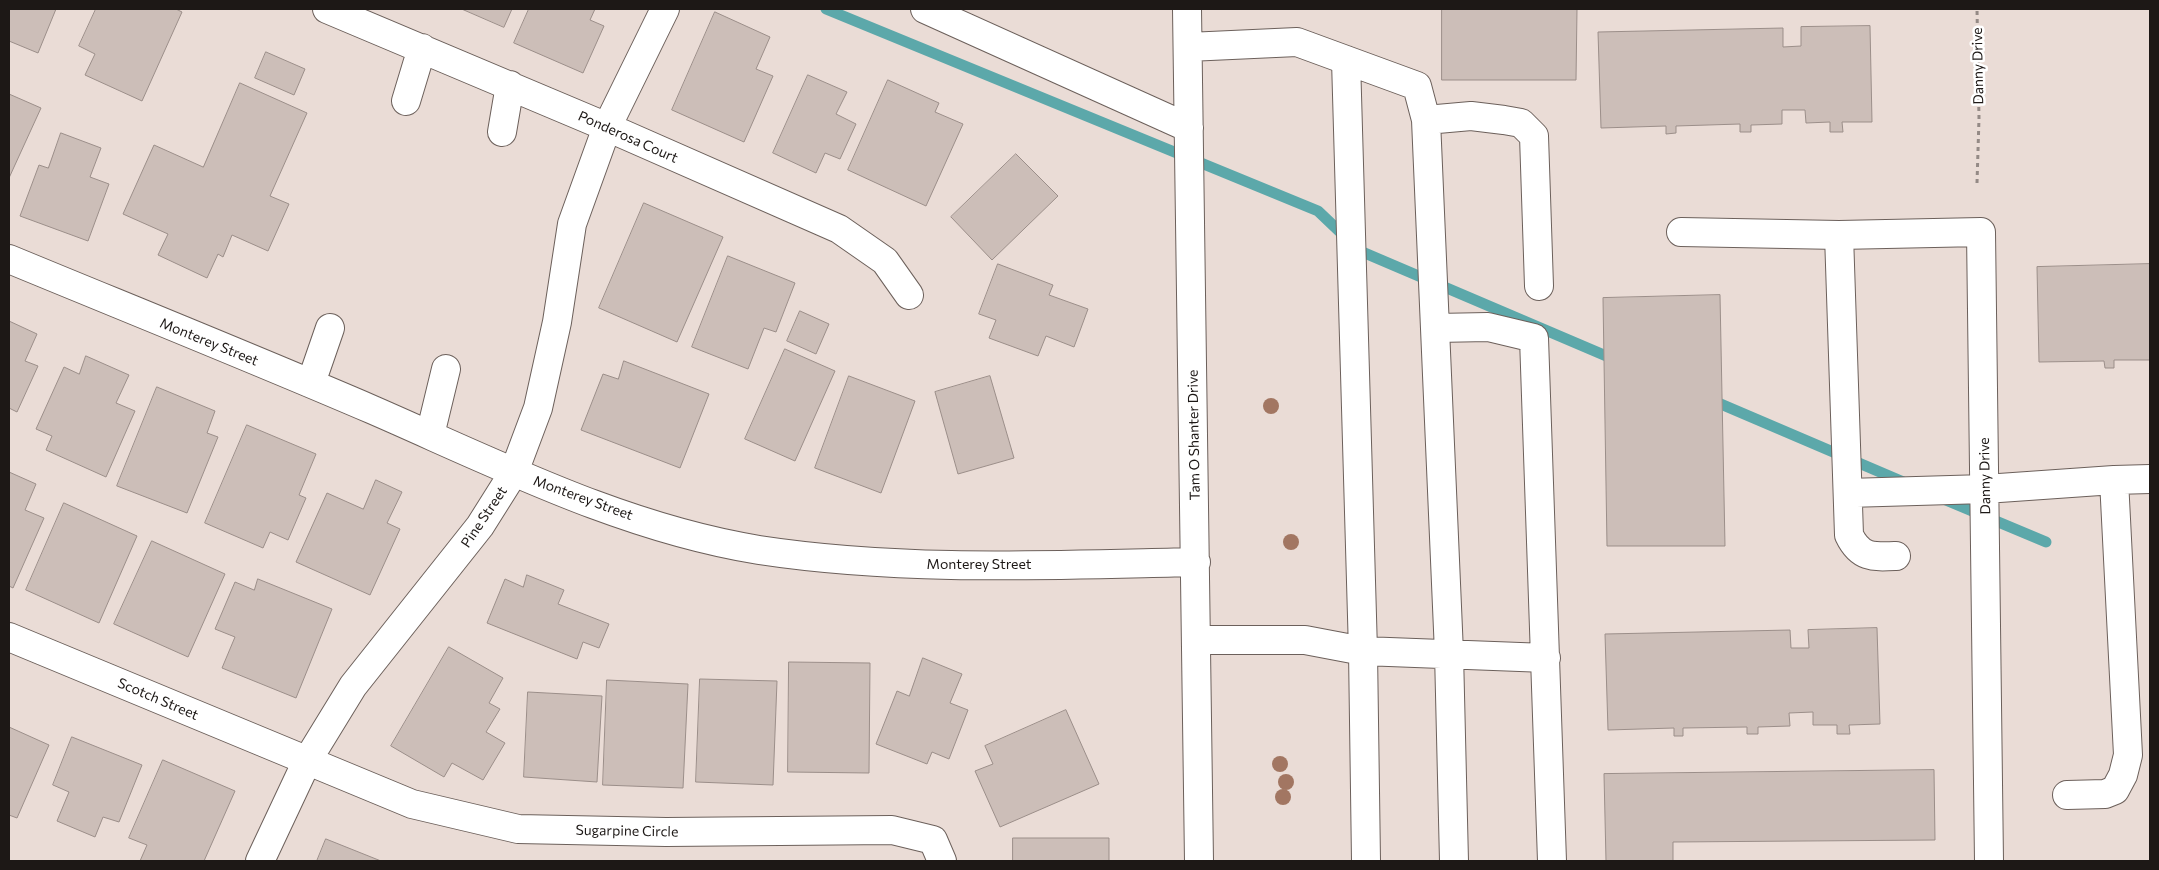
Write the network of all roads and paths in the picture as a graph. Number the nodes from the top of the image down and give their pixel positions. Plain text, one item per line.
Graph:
1 (327, 9) edge
2 (666, 9) edge
3 (925, 9) edge
4 (1187, 9) edge
5 (1978, 9) edge
6 (1188, 47) junction
7 (422, 48) junction
8 (1346, 60) junction
9 (510, 85) junction
10 (406, 101) dead end
11 (1426, 120) junction
12 (607, 127) junction
13 (1189, 128) junction
14 (502, 132) dead end
15 (1977, 183) dead end
16 (1681, 232) dead end
17 (1839, 235) junction
18 (9, 260) edge
19 (1539, 286) dead end
20 (909, 295) dead end
21 (330, 328) dead end
22 (1436, 328) junction
23 (446, 369) dead end
24 (311, 383) junction
25 (430, 435) junction
26 (514, 472) junction
27 (2114, 480) junction
28 (2150, 480) edge
29 (1985, 489) junction
30 (1848, 493) junction
31 (1896, 556) dead end
32 (1196, 562) junction
33 (9, 637) edge
34 (1196, 640) junction
35 (1363, 651) junction
36 (1449, 653) junction
37 (1546, 658) junction
38 (307, 761) junction
39 (2066, 795) dead end
40 (260, 861) edge
41 (942, 861) edge
42 (1199, 861) edge
43 (1366, 861) edge
44 (1454, 861) edge
45 (1552, 861) edge
46 (1989, 861) edge

1 - 7 street, Ponderosa Court
2 - 12 street, Pine Street
3 - 13 street
4 - 6 street, Tam O Shanter Drive
5 - 15 path, Danny Drive
6 - 8 street
6 - 13 street, Tam O Shanter Drive
7 - 9 street, Ponderosa Court
7 - 10 street
8 - 11 street
8 - 35 street
9 - 12 street, Ponderosa Court
9 - 14 street
11 - 19 street
11 - 22 street
12 - 20 street, Ponderosa Court
12 - 26 street, Pine Street
13 - 32 street, Tam O Shanter Drive
16 - 17 street
17 - 29 street, Danny Drive
17 - 30 street
18 - 24 street, Monterey Street
21 - 24 street
22 - 36 street
22 - 37 street
23 - 25 street
24 - 25 street, Monterey Street
25 - 26 street, Monterey Street
26 - 32 street, Monterey Street
26 - 38 street, Pine Street
27 - 28 street
27 - 29 street
27 - 39 street
29 - 30 street
29 - 46 street, Danny Drive
30 - 31 street
32 - 34 street, Tam O Shanter Drive
33 - 38 street, Scotch Street
34 - 35 street
34 - 42 street, Tam O Shanter Drive
35 - 36 street
35 - 43 street
36 - 37 street
36 - 44 street
37 - 45 street
38 - 40 street, Pine Street
38 - 41 street, Sugarpine Circle

